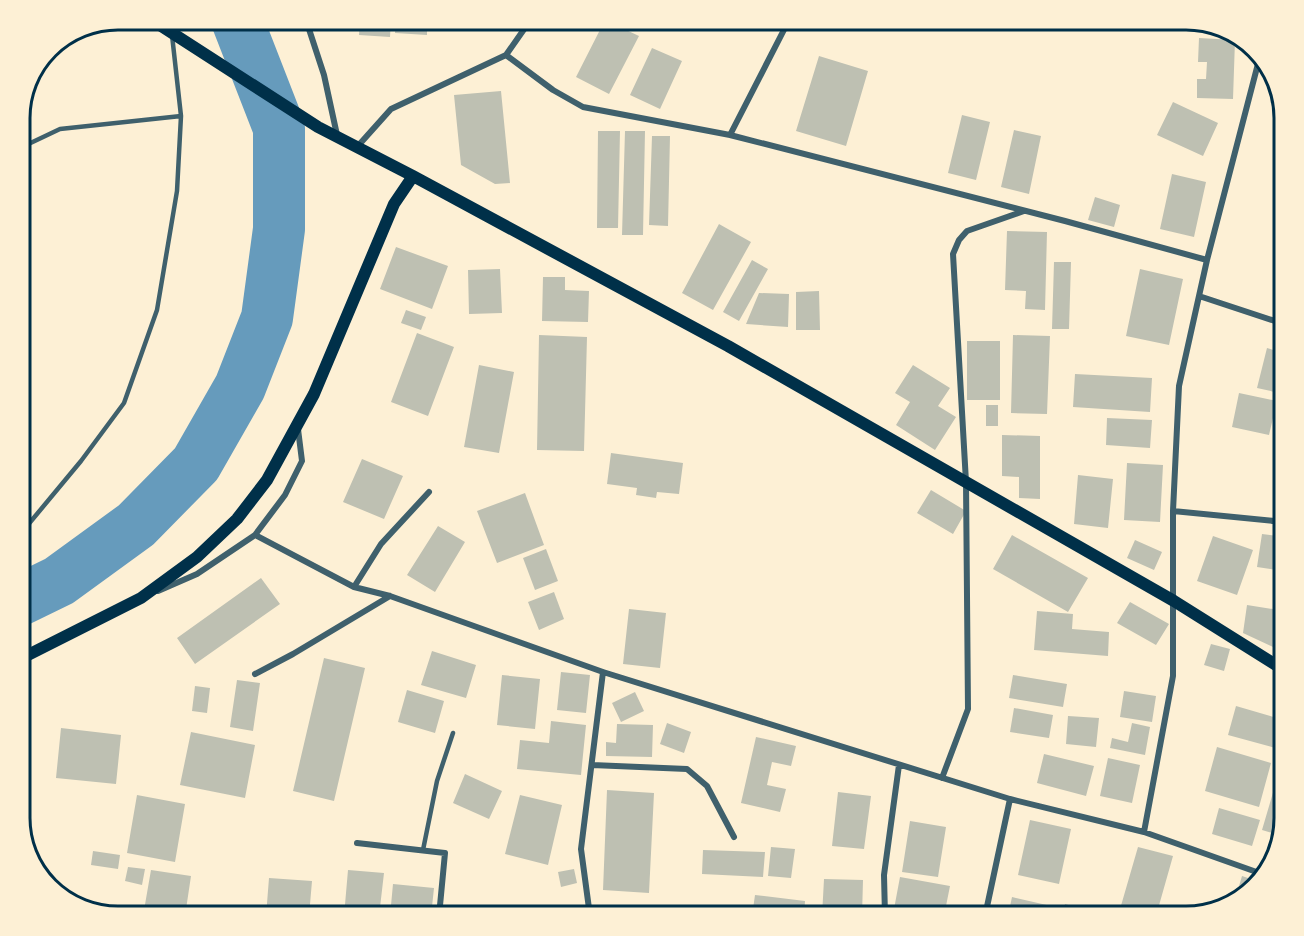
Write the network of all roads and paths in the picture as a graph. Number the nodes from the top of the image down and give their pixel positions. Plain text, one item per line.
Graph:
1 (169, 30) edge
2 (309, 30) edge
3 (524, 30) edge
4 (784, 30) edge
5 (172, 32) junction
6 (506, 55) junction
7 (1258, 67) edge
8 (182, 117) junction
9 (730, 135) junction
10 (337, 136) junction
11 (30, 143) edge
12 (357, 147) junction
13 (413, 176) junction
14 (1024, 211) junction
15 (1207, 260) junction
16 (1199, 296) junction
17 (1274, 321) edge
18 (297, 425) junction
19 (966, 482) junction
20 (429, 492) dead end
21 (1173, 511) junction
22 (1274, 521) edge
23 (30, 522) edge
24 (255, 535) junction
25 (354, 586) junction
26 (390, 596) junction
27 (141, 598) junction
28 (1174, 601) junction
29 (30, 654) edge
30 (1274, 664) edge
31 (603, 672) junction
32 (255, 674) dead end
33 (453, 733) dead end
34 (592, 765) junction
35 (899, 765) junction
36 (942, 778) junction
37 (1010, 799) junction
38 (1144, 832) junction
39 (734, 837) dead end
40 (357, 843) dead end
41 (423, 850) junction
42 (1256, 872) edge
43 (440, 906) edge
44 (589, 906) edge
45 (885, 906) edge
46 (987, 906) edge

1 - 5 main road
2 - 10 street
3 - 6 street
4 - 9 street
5 - 8 lane
5 - 10 main road
6 - 9 street
6 - 12 street
7 - 15 street
8 - 11 lane
8 - 23 lane
9 - 14 street
10 - 12 main road
12 - 13 main road
13 - 18 main road
13 - 19 main road
14 - 15 street
14 - 19 street
15 - 16 street
16 - 17 street
16 - 21 street
18 - 24 street
18 - 27 main road
19 - 28 main road
19 - 36 street
20 - 25 street
21 - 22 street
21 - 28 street
24 - 25 street
24 - 27 street
25 - 26 street
26 - 31 street
26 - 32 street
27 - 29 main road
28 - 30 main road
28 - 38 street
31 - 34 street
31 - 35 street
33 - 41 lane
34 - 39 street
34 - 44 street
35 - 36 street
35 - 45 street
36 - 37 street
37 - 38 street
37 - 46 street
38 - 42 street
40 - 41 street
41 - 43 street

